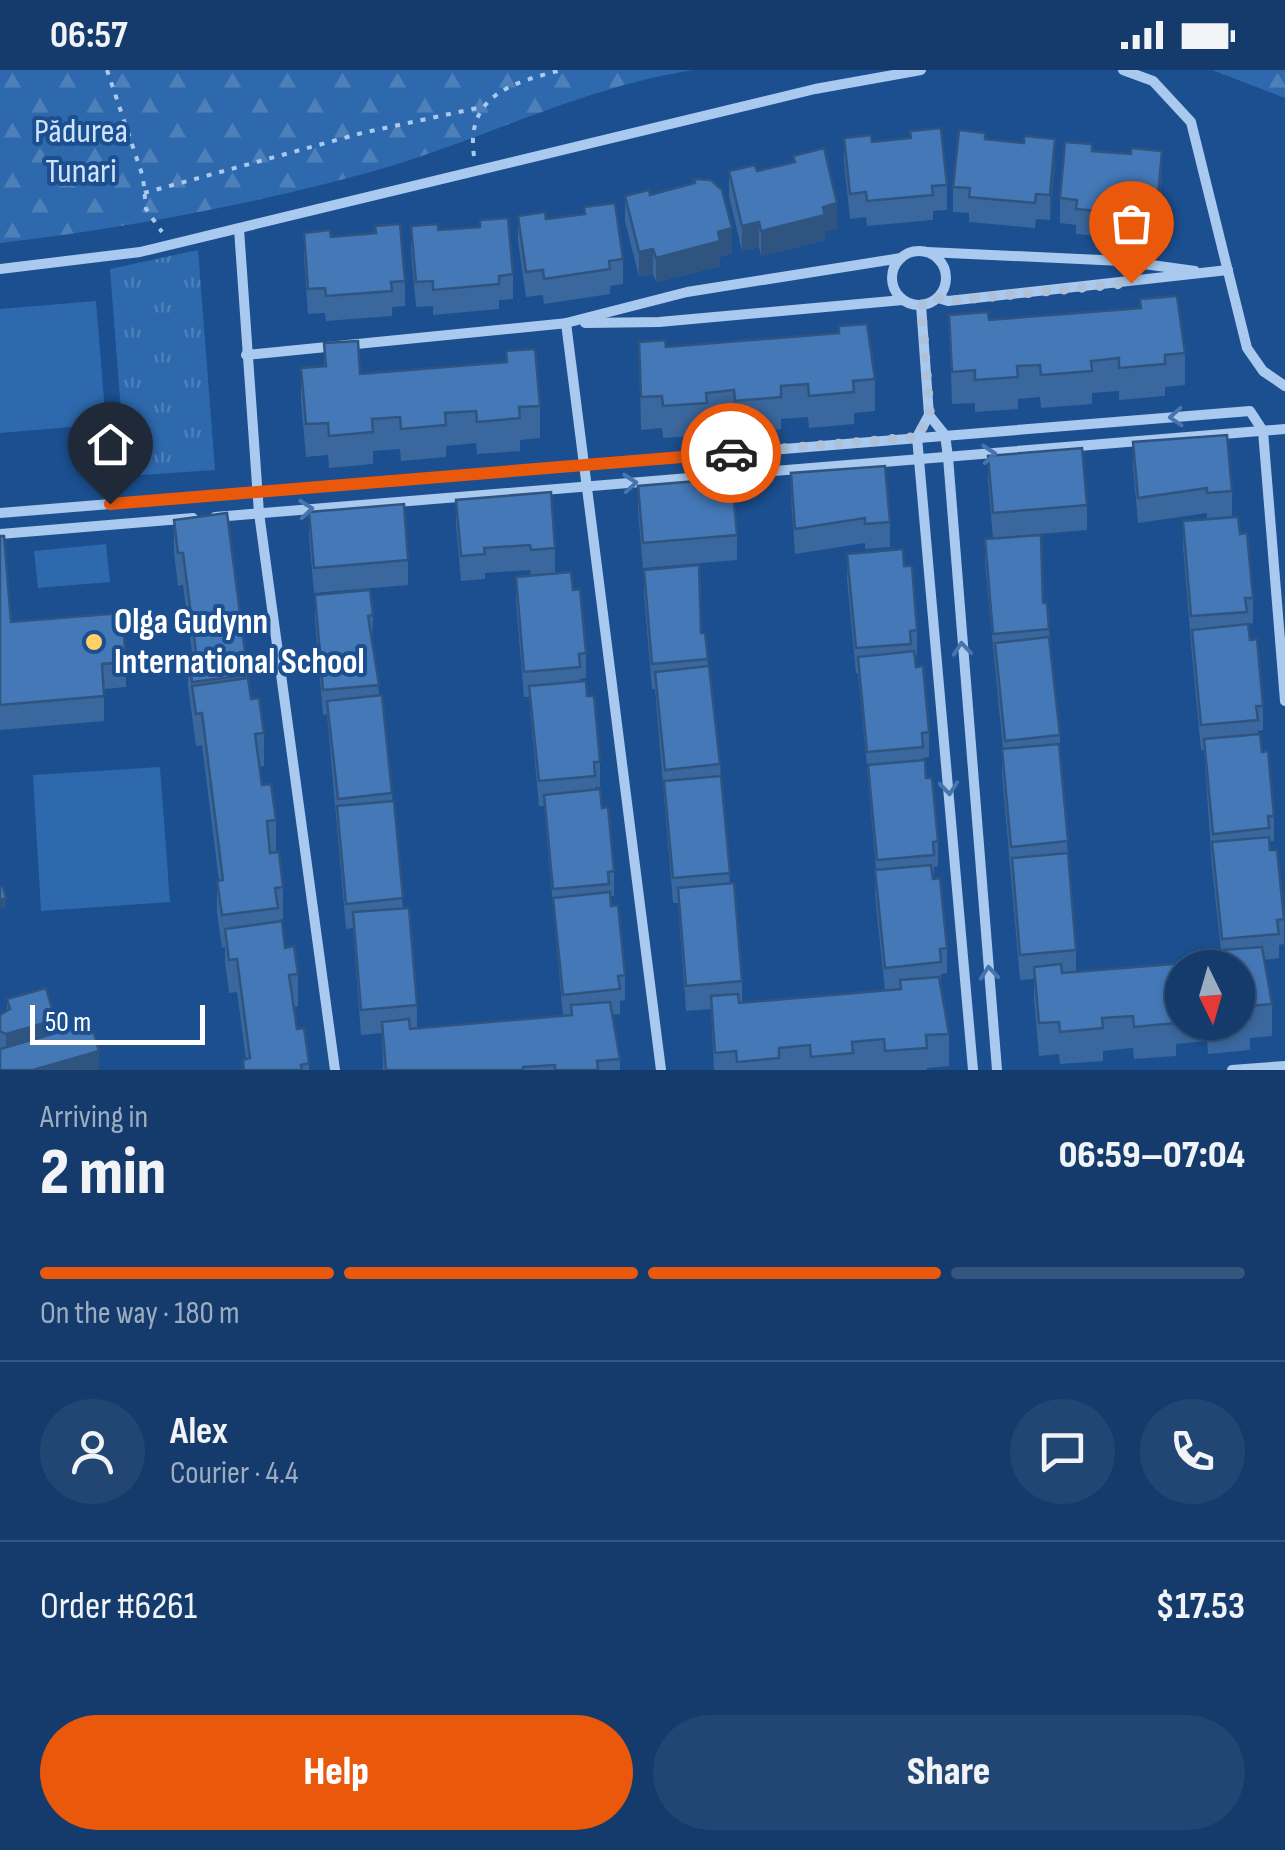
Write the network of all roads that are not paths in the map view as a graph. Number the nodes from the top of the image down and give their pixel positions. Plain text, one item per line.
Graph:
1 (922, 70) edge
2 (1122, 70) edge
3 (239, 228) junction
4 (927, 252) junction
5 (901, 258) junction
6 (0, 269) edge
7 (1228, 270) junction
8 (1211, 273) junction
9 (938, 298) junction
10 (903, 300) junction
11 (921, 305) junction
12 (566, 323) junction
13 (246, 355) junction
14 (1285, 386) edge
15 (930, 415) junction
16 (1285, 429) edge
17 (1263, 431) junction
18 (945, 435) junction
19 (917, 437) junction
20 (948, 457) junction
21 (920, 460) junction
22 (584, 466) junction
23 (587, 487) junction
24 (257, 492) junction
25 (259, 513) junction
26 (0, 514) edge
27 (0, 534) edge
28 (1285, 702) edge
29 (1285, 1066) edge
30 (335, 1070) edge
31 (661, 1070) edge
32 (974, 1070) edge
33 (997, 1070) edge
34 (1232, 1070) edge

1 - 3 street
2 - 7 street
3 - 6 street
3 - 13 street
4 - 5 street
4 - 8 street
4 - 9 street
5 - 10 street
5 - 12 street
7 - 8 street
7 - 14 street
8 - 9 street
9 - 11 street
10 - 11 street
10 - 12 street
11 - 15 street
12 - 13 street
12 - 22 street
13 - 24 street
15 - 18 street
15 - 19 street
16 - 17 street
17 -> 18 street
20 -> 17 street
17 - 28 street
18 - 19 street
18 - 20 street
19 - 21 street
19 - 22 street
20 - 21 street
33 -> 20 street
23 -> 21 street
21 -> 32 street
22 - 23 street
22 - 24 street
25 -> 23 street
23 - 31 street
24 - 25 street
24 - 26 street
25 - 27 street
25 - 30 street
29 - 34 street

